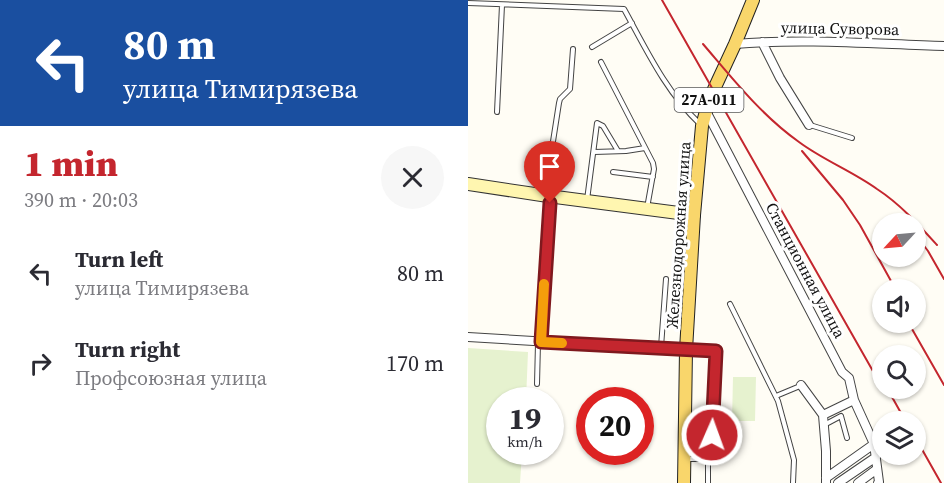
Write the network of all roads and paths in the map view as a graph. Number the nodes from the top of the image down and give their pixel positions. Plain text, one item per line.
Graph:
1 (753, 0) edge
2 (468, 3) edge
3 (502, 4) junction
4 (632, 23) junction
5 (762, 42) junction
6 (735, 44) junction
7 (592, 46) dead end
8 (944, 46) edge
9 (573, 49) dead end
10 (601, 62) dead end
11 (706, 111) junction
12 (497, 112) dead end
13 (809, 125) joint
14 (702, 126) junction
15 (852, 138) dead end
16 (645, 148) junction
17 (618, 151) junction
18 (594, 152) junction
19 (613, 172) dead end
20 (653, 177) junction
21 (468, 184) edge
22 (548, 196) junction
23 (587, 201) junction
24 (647, 209) junction
25 (694, 214) junction
26 (666, 279) dead end
27 (730, 304) dead end
28 (468, 338) edge
29 (539, 342) junction
30 (661, 349) junction
31 (686, 350) junction
32 (537, 384) dead end
33 (801, 385) joint
34 (776, 396) junction
35 (854, 400) junction
36 (823, 415) junction
37 (824, 425) junction
38 (847, 438) dead end
39 (872, 440) edge
40 (872, 446) edge
41 (685, 459) junction
42 (708, 459) junction
43 (872, 460) edge
44 (877, 465) edge
45 (877, 469) junction
46 (826, 480) edge
47 (684, 483) edge
48 (708, 483) edge
49 (793, 483) edge
50 (838, 483) edge
51 (858, 483) edge
52 (878, 483) edge

1 - 6 main road, Железнодорожная улица / 27А-011
2 - 3 lane
3 - 4 lane
3 - 12 lane
4 - 7 lane
4 - 14 lane
5 - 6 street, улица Суворова
5 - 8 street, улица Суворова
5 - 13 street
6 - 11 main road, Железнодорожная улица / 27А-011
9 - 22 lane
10 - 16 lane
11 - 14 main road, Железнодорожная улица / 27А-011
11 - 35 street, Станционная улица
13 - 15 lane
14 - 25 main road, Железнодорожная улица / 27А-011
16 - 17 lane
16 - 20 lane
17 - 18 lane
17 - 18 lane
18 - 23 lane
19 - 20 lane
20 - 24 lane
21 - 22 main road
22 - 23 main road
22 - 29 street
23 - 24 main road
24 - 25 main road
25 - 31 main road, Железнодорожная улица / 27А-011
26 - 30 lane
27 - 34 lane
28 - 29 street
29 - 30 street
29 - 32 lane
30 - 31 street
31 - 41 main road, Железнодорожная улица / 27А-011
31 - 42 lane
33 - 34 lane
33 - 36 street
34 - 49 lane
35 - 36 street
35 - 39 street, Станционная улица
36 - 37 street
37 - 38 lane
37 - 46 street
40 - 46 street
41 - 42 lane
41 - 47 main road, Железнодорожная улица / 27А-011
42 - 48 lane
43 - 50 street
44 - 45 street, Станционная улица
45 - 51 street
45 - 52 street, Станционная улица

